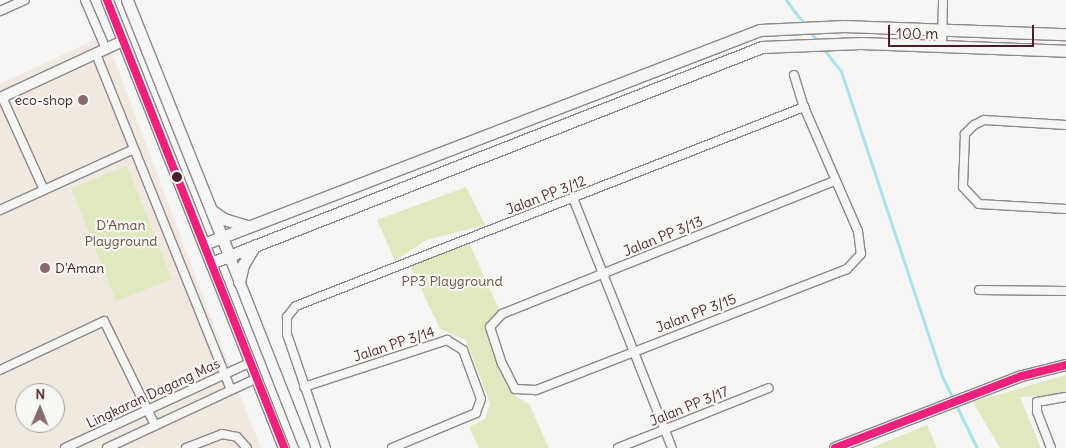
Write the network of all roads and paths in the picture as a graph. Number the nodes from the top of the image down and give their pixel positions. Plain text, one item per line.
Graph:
1 (24, 0) edge
2 (85, 0) edge
3 (107, 0) edge
4 (126, 0) edge
5 (942, 0) edge
6 (0, 11) edge
7 (942, 31) junction
8 (1066, 34) edge
9 (123, 41) junction
10 (942, 48) junction
11 (106, 49) junction
12 (1066, 51) edge
13 (96, 54) junction
14 (794, 75) dead end
15 (1, 97) edge
16 (804, 107) junction
17 (1066, 125) edge
18 (134, 149) junction
19 (834, 181) junction
20 (44, 190) junction
21 (573, 198) junction
22 (1066, 209) edge
23 (0, 210) edge
24 (211, 210) junction
25 (250, 226) junction
26 (221, 237) junction
27 (204, 244) junction
28 (255, 245) junction
29 (229, 256) junction
30 (210, 263) junction
31 (603, 273) junction
32 (239, 282) junction
33 (978, 290) dead end
34 (1066, 291) edge
35 (634, 351) junction
36 (251, 362) junction
37 (1066, 365) edge
38 (0, 370) edge
39 (224, 374) junction
40 (257, 378) junction
41 (304, 387) junction
42 (769, 388) dead end
43 (230, 389) junction
44 (536, 390) joint
45 (1066, 397) edge
46 (146, 409) junction
47 (155, 426) junction
48 (665, 430) junction
49 (1050, 446) edge
50 (65, 448) edge
51 (108, 448) edge
52 (186, 448) edge
53 (247, 448) edge
54 (284, 448) edge
55 (305, 448) edge
56 (326, 448) edge
57 (392, 448) edge
58 (618, 448) edge
59 (672, 448) edge
60 (834, 448) edge

1 - 6 street
2 - 11 street
3 - 9 main road
4 - 24 main road
5 - 7 street
7 - 8 main road
7 - 10 street
7 - 25 main road
9 - 11 street
9 - 27 main road
10 - 12 main road
10 - 28 main road
11 - 13 street
13 - 15 street
13 - 18 street
14 - 16 street
15 - 20 street
16 - 19 street
16 - 21 street, Jalan PP 3/12
17 - 22 street
18 - 20 street
18 - 39 street
19 - 31 street, Jalan PP 3/13
19 - 35 street, Jalan PP 3/15
20 - 23 street
21 - 31 street
21 - 41 street, Jalan PP 3/12
24 - 25 main road
24 - 26 main road
25 - 26 main road
26 - 27 main road
26 - 29 main road
27 - 30 main road
28 - 29 main road
28 - 32 main road
29 - 30 main road
29 - 32 street
30 - 36 street
31 - 35 street
31 - 44 street, Jalan PP 3/13
32 - 55 street
33 - 34 street
35 - 44 street, Jalan PP 3/15
35 - 48 street
36 - 39 street, Lingkaran Dagang Mas
36 - 40 street
37 - 60 street
38 - 46 street
39 - 43 street
39 - 46 street, Lingkaran Dagang Mas
40 - 43 street
40 - 54 street
41 - 56 street
41 - 57 street, Jalan PP 3/14
42 - 48 street, Jalan PP 3/17
43 - 47 street
45 - 49 street
46 - 47 street
46 - 50 street, Lingkaran Dagang Mas
47 - 51 street
48 - 58 street, Jalan PP 3/17
48 - 59 street
52 - 53 street

